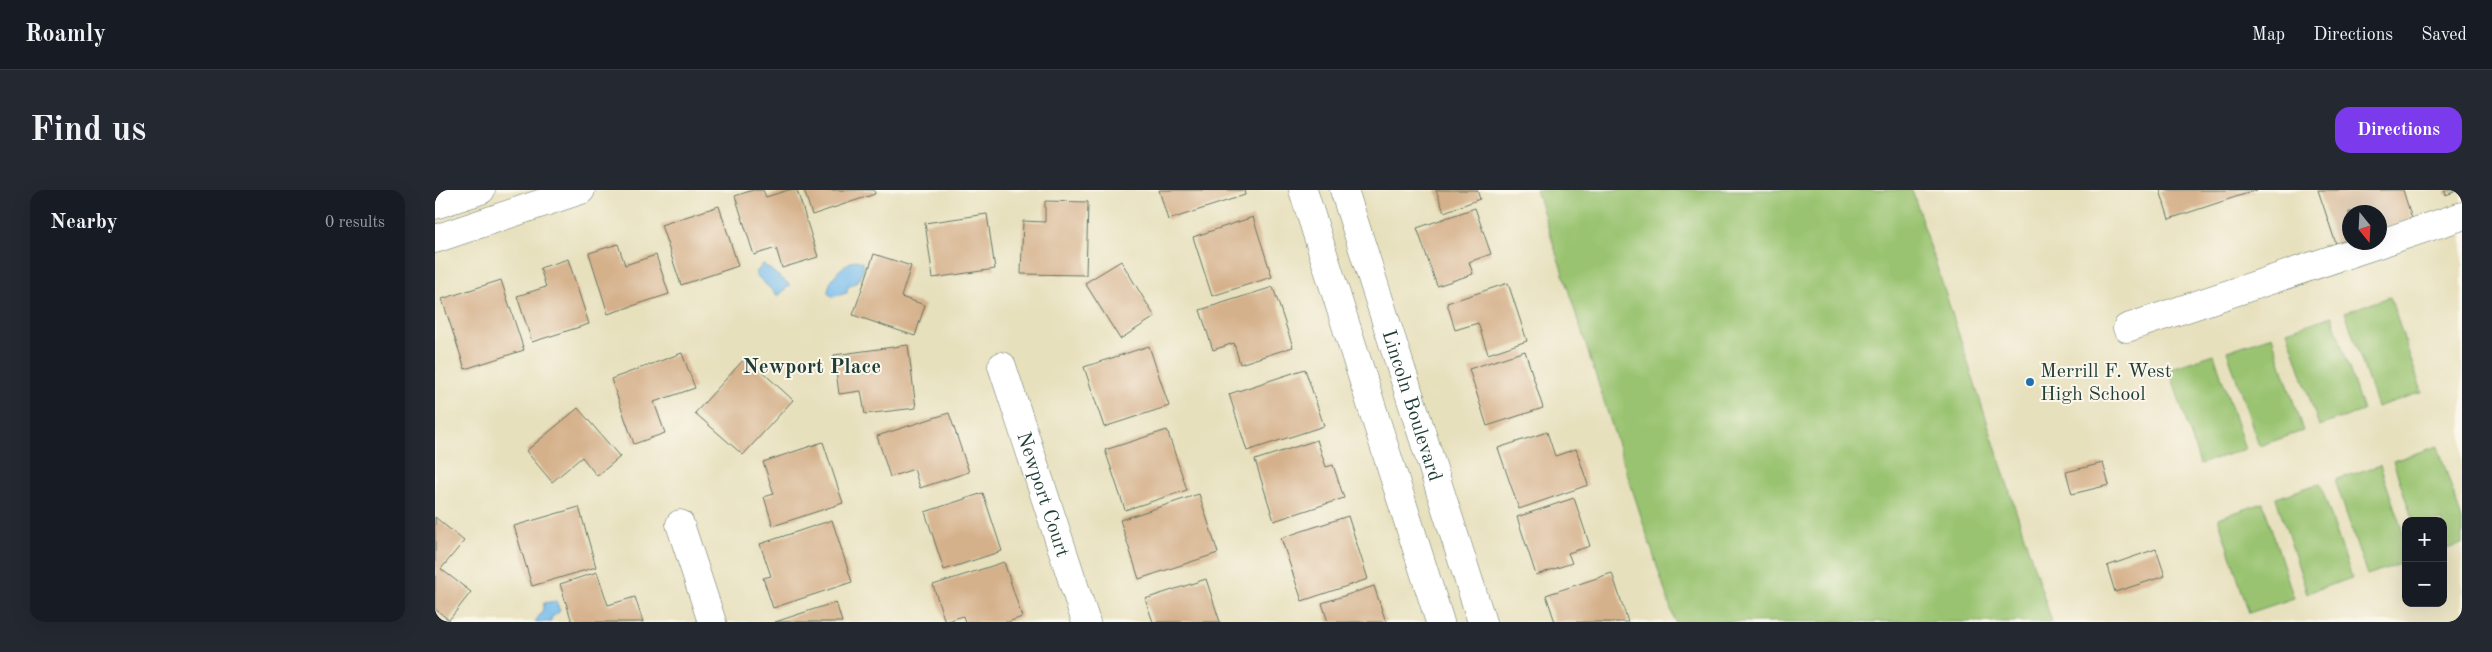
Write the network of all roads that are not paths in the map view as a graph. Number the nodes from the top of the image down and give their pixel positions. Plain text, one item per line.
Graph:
1 (481, 190) edge
2 (581, 190) edge
3 (1303, 190) edge
4 (1344, 190) edge
5 (435, 205) edge
6 (2462, 216) edge
7 (435, 239) edge
8 (2127, 328) dead end
9 (1003, 366) dead end
10 (680, 524) dead end
11 (712, 622) edge
12 (1086, 622) edge
13 (1439, 622) edge
14 (1483, 622) edge

1 - 5 street
2 - 7 street
3 - 13 street, Lincoln Boulevard
4 - 14 street, Lincoln Boulevard
6 - 8 street
9 - 12 street, Newport Court
10 - 11 street

